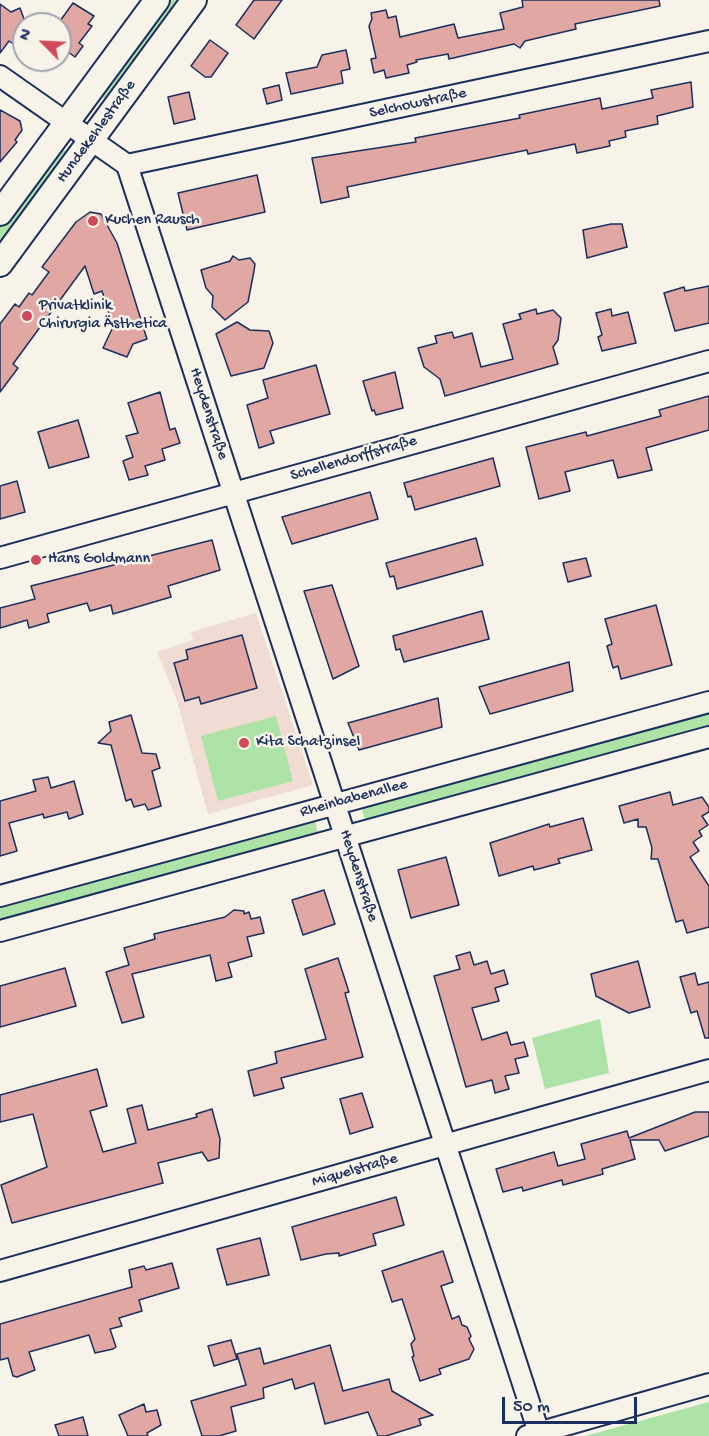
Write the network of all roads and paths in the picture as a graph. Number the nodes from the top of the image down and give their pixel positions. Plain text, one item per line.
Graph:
1 (157, 0) edge
2 (194, 0) edge
3 (709, 41) edge
4 (0, 76) edge
5 (67, 122) junction
6 (101, 146) junction
7 (127, 165) junction
8 (0, 213) edge
9 (0, 264) edge
10 (709, 361) edge
11 (234, 493) junction
12 (0, 558) edge
13 (709, 702) edge
14 (709, 737) edge
15 (335, 804) junction
16 (345, 836) junction
17 (0, 896) edge
18 (0, 931) edge
19 (709, 1070) edge
20 (446, 1145) junction
21 (0, 1271) edge
22 (709, 1384) edge
23 (536, 1435) edge

1 - 5 main road, Hundekehlestraße
2 - 6 main road, Hundekehlestraße
3 - 7 street, Selchowstraße
4 - 5 street
5 - 6 street
5 - 8 main road, Hundekehlestraße
6 - 7 street
6 - 9 main road, Hundekehlestraße
7 - 11 street, Heydenstraße
10 - 11 street, Schellendorffstraße
11 - 12 street, Schellendorffstraße
11 - 15 street, Heydenstraße
13 - 15 street, Rheinbabenallee
14 - 16 street, Rheinbabenallee
15 - 16 street, Heydenstraße
15 - 17 street, Rheinbabenallee
16 - 18 street, Rheinbabenallee
16 - 20 street, Heydenstraße
19 - 20 street, Miquelstraße
20 - 21 street, Miquelstraße
20 - 23 street, Heydenstraße
22 - 23 street

